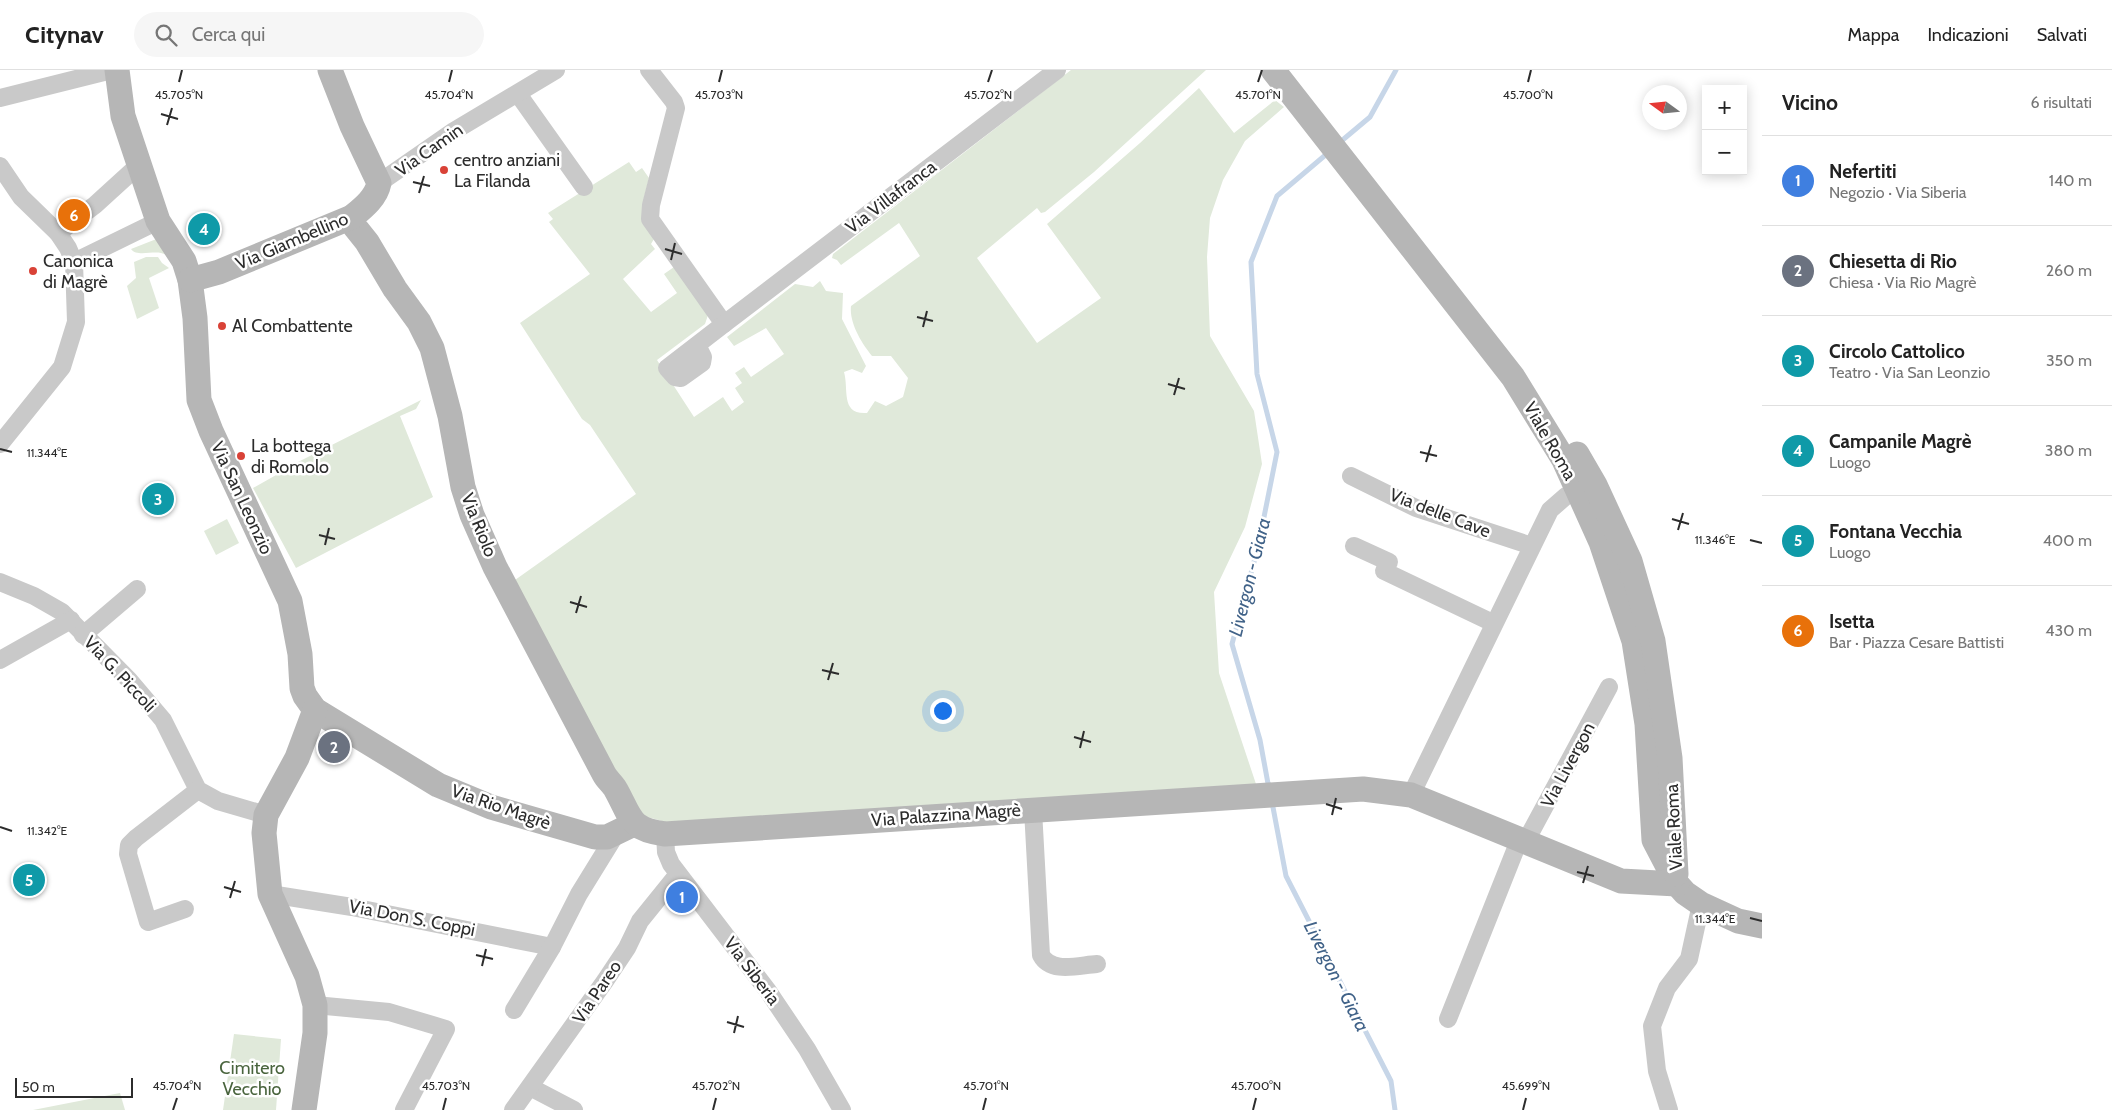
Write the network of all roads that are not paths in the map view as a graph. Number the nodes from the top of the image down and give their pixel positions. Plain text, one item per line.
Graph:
1 (112, 70) edge
2 (117, 70) edge
3 (330, 70) edge
4 (556, 70) edge
5 (649, 70) edge
6 (1057, 70) edge
7 (1273, 70) edge
8 (1292, 70) edge
9 (518, 94) junction
10 (0, 98) edge
11 (1315, 111) junction
12 (140, 164) junction
13 (0, 166) edge
14 (379, 183) junction
15 (584, 187) dead end
16 (352, 217) junction
17 (158, 221) junction
18 (58, 232) junction
19 (1414, 236) junction
20 (74, 262) junction
21 (190, 280) junction
22 (724, 324) junction
23 (697, 345) dead end
24 (0, 444) edge
25 (1351, 476) dead end
26 (1579, 493) junction
27 (1354, 546) dead end
28 (1532, 546) junction
29 (0, 582) edge
30 (137, 589) dead end
31 (71, 620) junction
32 (1494, 623) junction
33 (83, 635) junction
34 (0, 660) edge
35 (1609, 688) dead end
36 (315, 710) junction
37 (198, 790) junction
38 (1411, 795) junction
39 (1033, 810) junction
40 (266, 815) junction
41 (625, 829) junction
42 (665, 834) junction
43 (1523, 840) junction
44 (678, 874) junction
45 (1677, 884) junction
46 (270, 894) junction
47 (1701, 904) junction
48 (185, 909) dead end
49 (1762, 926) edge
50 (552, 947) junction
51 (1097, 964) dead end
52 (316, 1005) junction
53 (514, 1010) dead end
54 (1448, 1019) dead end
55 (530, 1087) junction
56 (834, 1106) edge
57 (304, 1110) edge
58 (404, 1110) edge
59 (513, 1110) edge
60 (574, 1110) edge
61 (1669, 1110) edge

1 - 10 street
2 - 12 street, Via San Leonzio
3 - 14 street
4 - 9 street, Via Camin
5 - 22 street
6 - 22 street, Via Villafranca
7 - 11 street, Viale Roma
8 - 11 street, Viale Roma
9 - 14 street, Via Camin
9 - 15 street
11 - 19 street, Viale Roma
12 - 17 street, Via San Leonzio
12 - 18 street
13 - 18 street
14 - 16 street, Via Giambellino
16 - 21 street, Via Giambellino
16 - 41 street, Via Riolo
17 - 20 street
17 - 21 street, Via San Leonzio
18 - 20 street
19 - 26 street, Viale Roma
19 - 45 street, Viale Roma
20 - 24 street
21 - 36 street, Via San Leonzio
22 - 23 street, Via Villafranca
25 - 28 street, Via delle Cave
26 - 28 street
26 - 45 street, Viale Roma
27 - 32 street
28 - 32 street
29 - 31 street, Via G. Piccoli
30 - 33 street
31 - 33 street, Via G. Piccoli
31 - 34 street
32 - 38 street
33 - 37 street, Via G. Piccoli
35 - 43 street, Via Livergon
36 - 40 street
36 - 41 street, Via Rio Magrè
37 - 40 street
37 - 48 street
38 - 39 street, Via Palazzina Magrè
38 - 43 street, Via Palazzina Magrè
39 - 42 street, Via Palazzina Magrè
39 - 51 street
40 - 46 street
41 - 42 street, Via Palazzina Magrè
41 - 50 street
42 - 44 street, Via Siberia
43 - 45 street, Via Palazzina Magrè
43 - 54 street, Via Livergon
44 - 55 street, Via Pareo
44 - 56 street, Via Siberia
45 - 47 street
46 - 50 street, Via Don S. Coppi
46 - 52 street
47 - 49 street
47 - 61 street
50 - 53 street
52 - 57 street
52 - 58 street
55 - 59 street, Via Pareo
55 - 60 street

